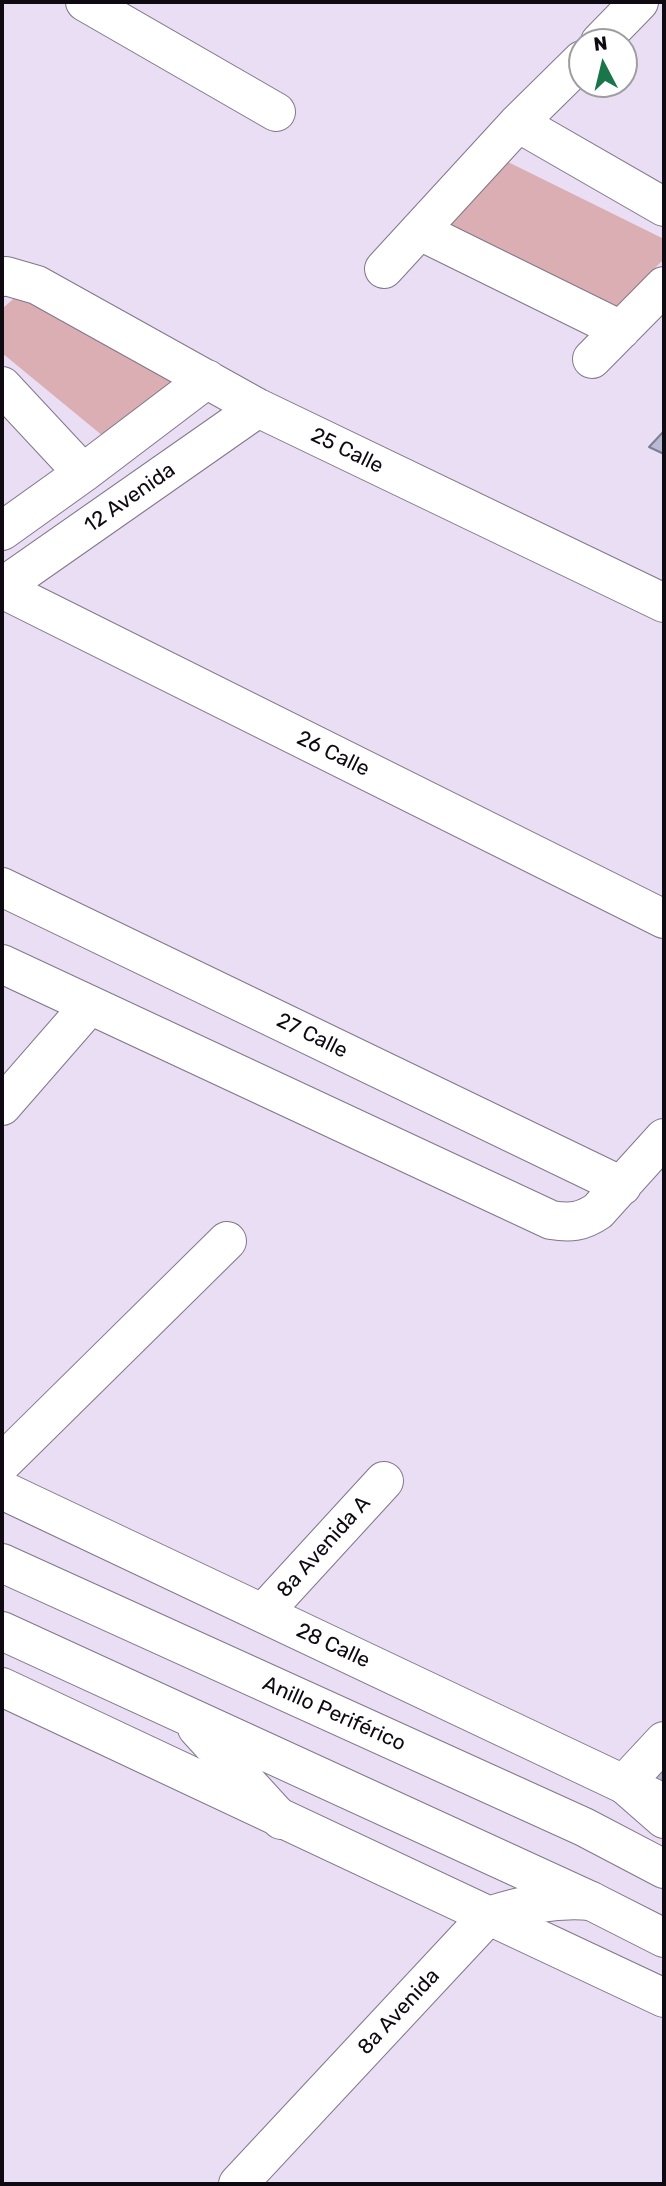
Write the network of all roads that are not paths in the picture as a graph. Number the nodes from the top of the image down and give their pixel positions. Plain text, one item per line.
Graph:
1 (85, 2) edge
2 (639, 2) edge
3 (614, 28) edge
4 (568, 74) edge
5 (276, 112) dead end
6 (518, 123) junction
7 (664, 206) edge
8 (420, 231) junction
9 (384, 269) dead end
10 (19, 281) edge
11 (664, 286) edge
12 (621, 330) junction
13 (592, 359) dead end
14 (207, 379) junction
15 (2, 386) edge
16 (258, 408) junction
17 (83, 473) junction
18 (2, 531) edge
19 (2, 588) edge
20 (664, 603) edge
21 (2, 887) edge
22 (664, 919) edge
23 (2, 964) edge
24 (90, 1006) junction
25 (2, 1106) edge
26 (664, 1138) edge
27 (622, 1186) junction
28 (227, 1241) dead end
29 (2, 1463) edge
30 (384, 1481) dead end
31 (2, 1490) edge
32 (2, 1563) edge
33 (263, 1613) junction
34 (2, 1631) edge
35 (2, 1687) edge
36 (183, 1714) junction
37 (664, 1741) edge
38 (624, 1784) junction
39 (664, 1803) edge
40 (281, 1819) junction
41 (664, 1819) edge
42 (664, 1870) edge
43 (591, 1901) junction
44 (488, 1916) junction
45 (664, 1938) edge
46 (664, 1998) edge
47 (238, 2184) edge

1 - 5 main road
2 - 3 main road
4 - 6 main road
6 - 7 main road
6 - 8 main road
8 - 9 main road
8 - 12 main road
10 - 14 main road, 25 Calle
11 - 12 main road
12 - 13 main road
14 - 16 main road, 25 Calle
14 - 17 main road
15 - 17 main road
16 - 19 main road, 12 Avenida
16 - 20 main road, 25 Calle
17 - 18 main road
19 - 22 main road, 26 Calle
21 - 27 main road, 27 Calle
23 - 24 main road
24 - 25 main road
24 - 27 main road
26 - 27 main road
28 - 29 main road
30 - 33 main road, 8a Avenida A
31 - 33 main road, 28 Calle
32 - 42 main road, Anillo Periférico
33 - 38 main road, 28 Calle
34 - 36 main road
35 - 40 main road
36 - 40 main road
36 - 43 main road
37 - 38 main road
38 - 39 main road, 28 Calle
38 - 41 main road
40 - 44 main road
43 - 44 main road
43 - 45 main road
44 - 46 main road
44 - 47 main road, 8a Avenida

